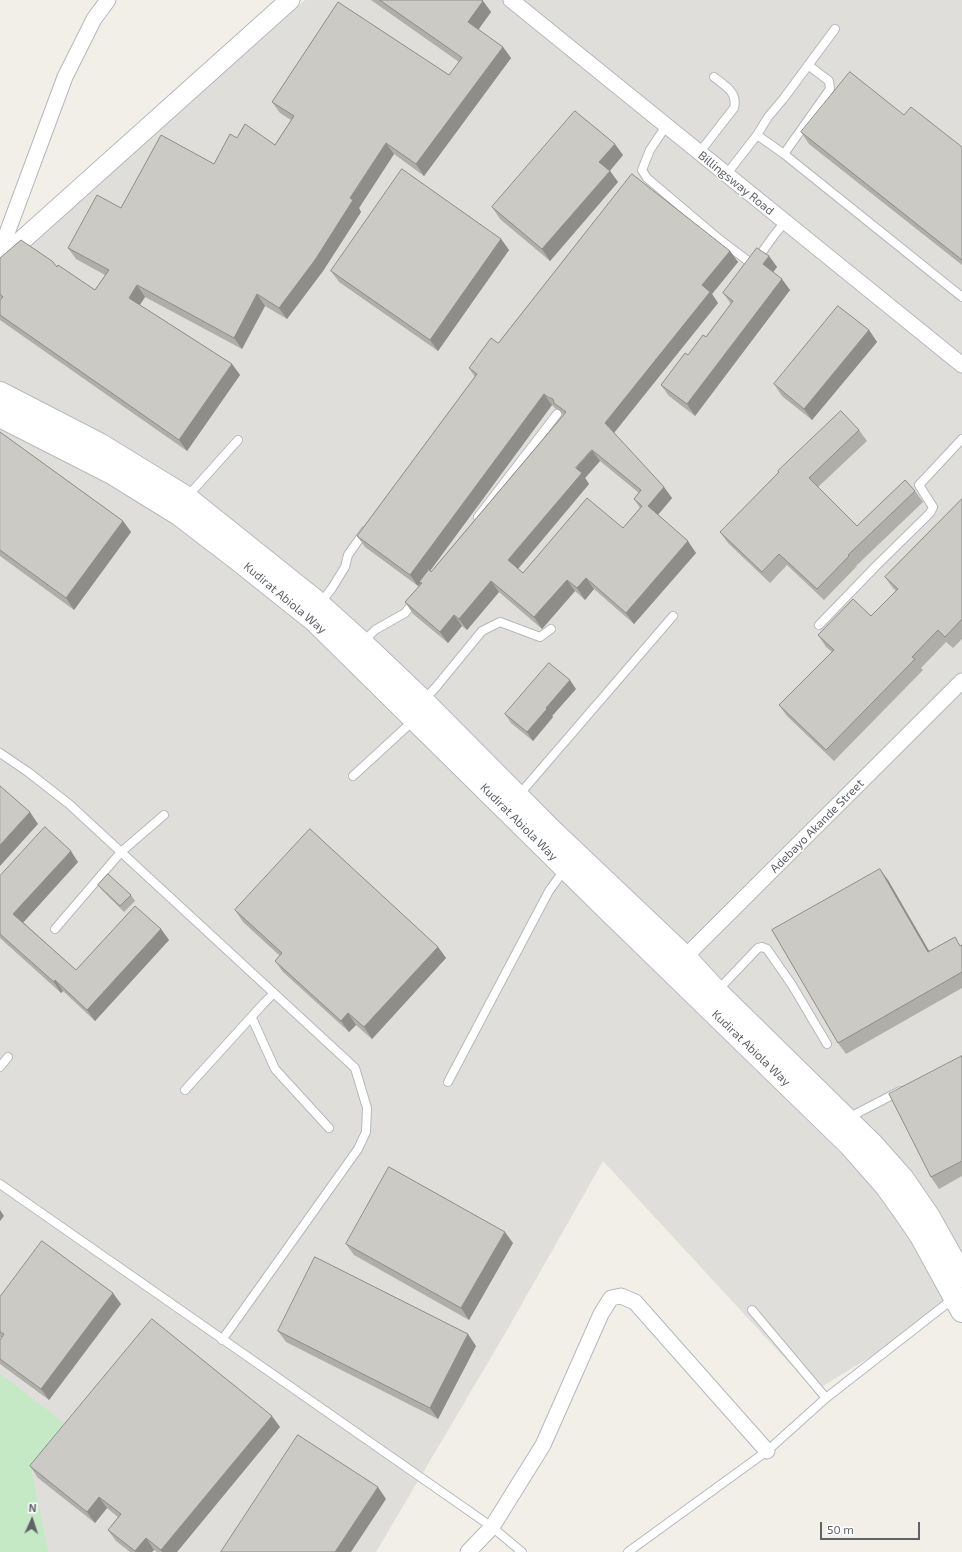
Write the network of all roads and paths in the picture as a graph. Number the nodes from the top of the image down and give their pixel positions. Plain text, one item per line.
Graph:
1 (108, 0) edge
2 (290, 0) edge
3 (511, 0) edge
4 (835, 29) dead end
5 (808, 65) junction
6 (714, 77) dead end
7 (666, 126) junction
8 (757, 135) junction
9 (699, 153) junction
10 (784, 154) junction
11 (726, 175) junction
12 (785, 222) junction
13 (0, 252) edge
14 (0, 260) edge
15 (962, 297) edge
16 (962, 365) edge
17 (0, 393) edge
18 (557, 414) edge
19 (0, 416) edge
20 (238, 440) dead end
21 (962, 440) edge
22 (187, 498) junction
23 (371, 523) edge
24 (471, 526) edge
25 (419, 594) edge
26 (319, 605) junction
27 (673, 616) dead end
28 (819, 625) dead end
29 (551, 629) dead end
30 (362, 643) junction
31 (962, 681) edge
32 (419, 710) junction
33 (0, 753) edge
34 (353, 776) dead end
35 (517, 797) junction
36 (164, 815) dead end
37 (121, 852) junction
38 (566, 868) junction
39 (55, 929) dead end
40 (678, 964) junction
41 (716, 991) junction
42 (274, 993) junction
43 (252, 1018) junction
44 (827, 1044) dead end
45 (8, 1057) dead end
46 (0, 1066) edge
47 (448, 1082) dead end
48 (907, 1086) edge
49 (185, 1090) dead end
50 (846, 1119) junction
51 (329, 1128) dead end
52 (0, 1184) edge
53 (962, 1276) edge
54 (960, 1301) edge
55 (752, 1310) dead end
56 (222, 1340) junction
57 (826, 1398) junction
58 (767, 1451) junction
59 (492, 1527) junction
60 (468, 1552) edge
61 (522, 1552) edge
62 (628, 1552) edge

1 - 13 street
2 - 14 street
3 - 7 street, Billingsway Road
4 - 5 lane
5 - 8 lane
5 - 10 lane
6 - 9 lane
7 - 9 street, Billingsway Road
7 - 12 lane
8 - 10 lane
8 - 11 lane
9 - 11 street, Billingsway Road
10 - 15 lane
11 - 12 street, Billingsway Road
12 - 16 street, Billingsway Road
17 - 22 main road, Kudirat Abiola Way
18 - 24 lane
19 - 32 main road, Kudirat Abiola Way
20 - 22 lane
21 - 28 lane
22 - 26 main road, Kudirat Abiola Way
23 - 26 lane
25 - 30 lane
26 - 30 main road, Kudirat Abiola Way
27 - 35 lane
29 - 32 lane
30 - 32 main road, Kudirat Abiola Way
31 - 40 street, Adebayo Akande Street
32 - 34 lane
32 - 35 main road, Kudirat Abiola Way
32 - 38 main road, Kudirat Abiola Way
33 - 37 lane
35 - 40 main road, Kudirat Abiola Way
36 - 37 lane
37 - 39 lane
37 - 42 lane
38 - 40 main road, Kudirat Abiola Way
38 - 47 lane
40 - 41 main road, Kudirat Abiola Way
40 - 54 main road, Kudirat Abiola Way
41 - 44 lane
41 - 50 main road, Kudirat Abiola Way
42 - 43 lane
42 - 56 lane
43 - 49 lane
43 - 51 lane
45 - 46 lane
48 - 50 lane
50 - 53 main road, Kudirat Abiola Way
52 - 56 lane
54 - 57 lane
55 - 57 lane
56 - 59 lane
57 - 58 lane
58 - 59 street
58 - 62 lane
59 - 60 street
59 - 61 lane

